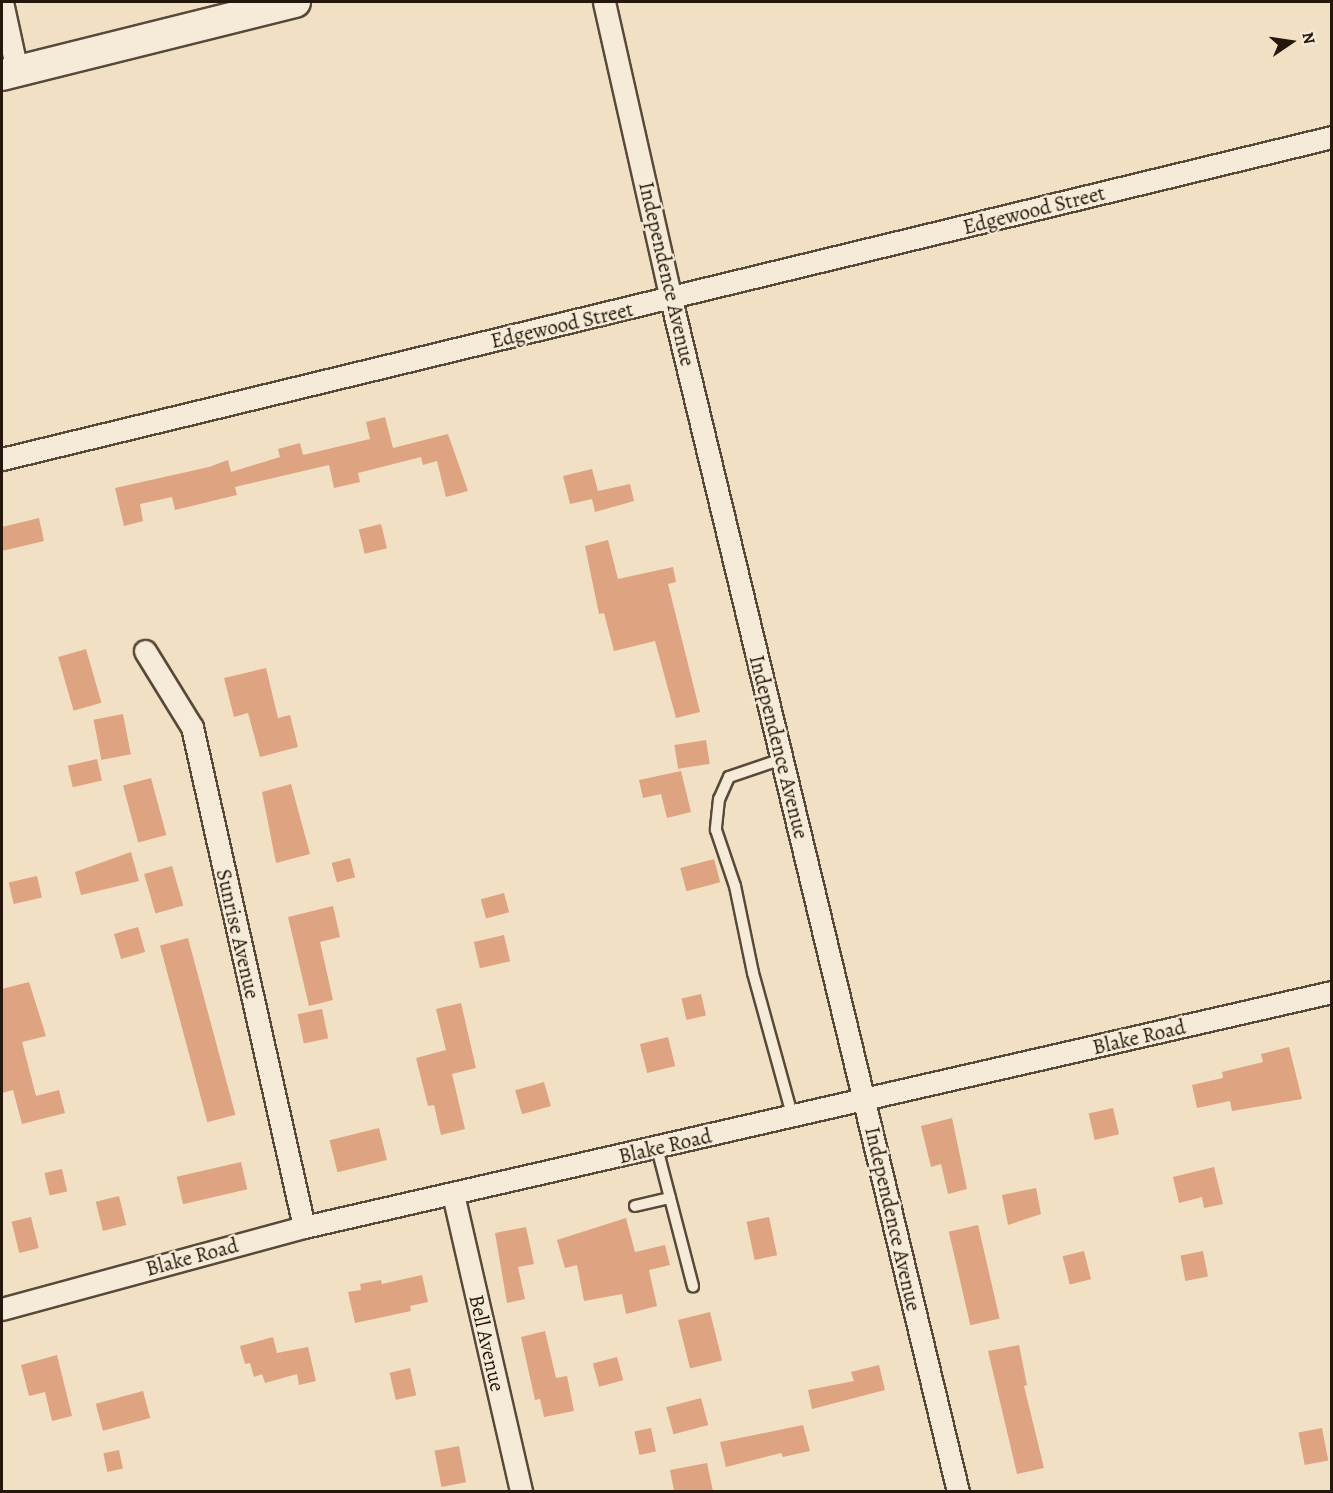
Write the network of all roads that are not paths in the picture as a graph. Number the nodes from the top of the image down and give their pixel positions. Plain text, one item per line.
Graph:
1 (2, 2) edge
2 (295, 2) edge
3 (604, 2) edge
4 (9, 73) edge
5 (1332, 137) edge
6 (671, 298) junction
7 (2, 459) edge
8 (146, 651) dead end
9 (782, 759) junction
10 (1332, 992) edge
11 (865, 1101) junction
12 (793, 1118) junction
13 (657, 1148) junction
14 (453, 1194) junction
15 (670, 1198) junction
16 (635, 1206) dead end
17 (304, 1227) junction
18 (693, 1286) dead end
19 (2, 1304) edge
20 (521, 1491) edge
21 (958, 1491) edge

1 - 4 street
2 - 4 main road
3 - 6 street, Independence Avenue
5 - 6 street, Edgewood Street
6 - 7 street, Edgewood Street
6 - 9 street, Independence Avenue
8 - 17 street, Sunrise Avenue
9 - 11 street, Independence Avenue
9 - 12 lane
10 - 11 street, Blake Road
11 - 12 street, Blake Road
11 - 21 street, Independence Avenue
12 - 13 street, Blake Road
13 - 14 street, Blake Road
13 - 15 lane
14 - 17 street, Blake Road
14 - 20 street, Bell Avenue
15 - 16 lane
15 - 18 lane
17 - 19 street, Blake Road

